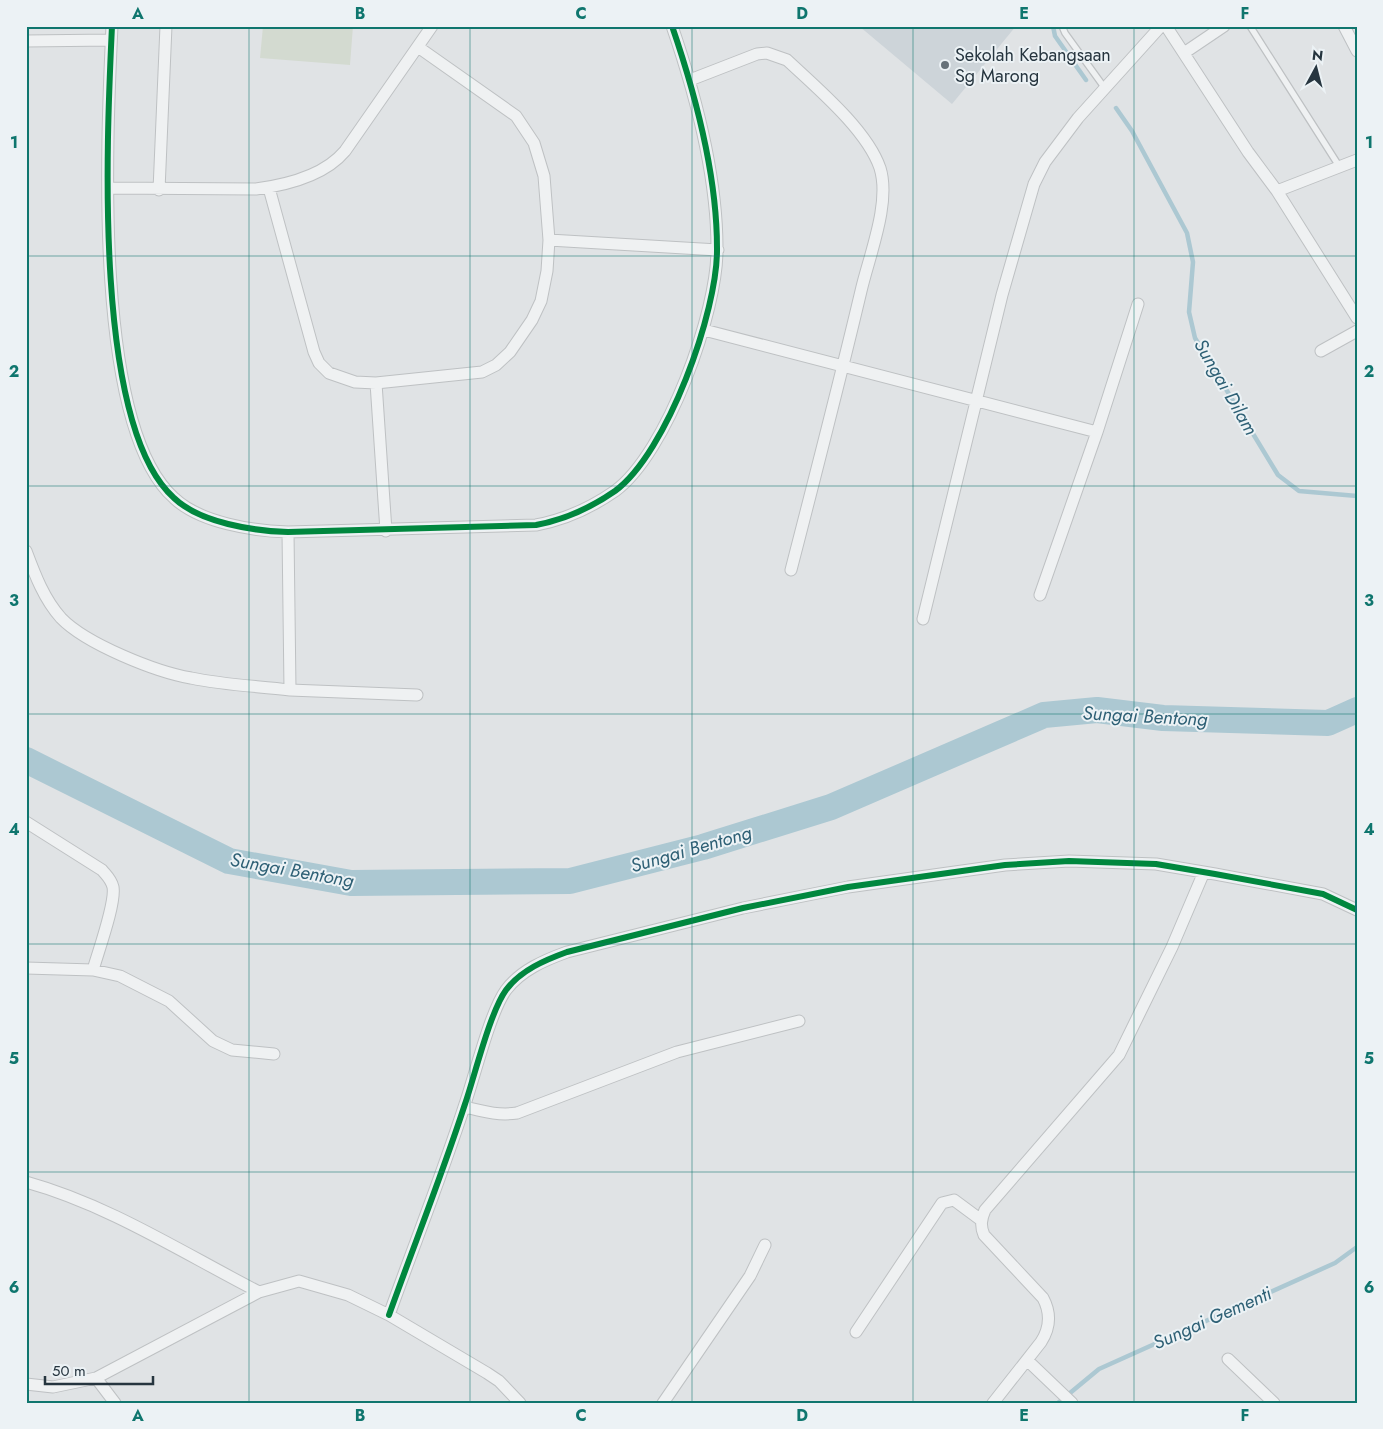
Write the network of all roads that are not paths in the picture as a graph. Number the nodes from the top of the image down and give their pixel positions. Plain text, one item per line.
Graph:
1 (112, 26) edge
2 (166, 26) edge
3 (432, 26) edge
4 (672, 26) edge
5 (1062, 26) edge
6 (1161, 26) edge
7 (1166, 26) edge
8 (1224, 26) edge
9 (1250, 26) edge
10 (1344, 26) edge
11 (111, 40) junction
12 (26, 41) edge
13 (418, 47) junction
14 (1357, 51) edge
15 (1184, 53) junction
16 (690, 80) junction
17 (1104, 87) junction
18 (1357, 160) edge
19 (1339, 166) junction
20 (108, 188) junction
21 (269, 188) junction
22 (159, 190) junction
23 (1277, 191) junction
24 (549, 240) junction
25 (718, 250) junction
26 (1138, 304) dead end
27 (1357, 318) edge
28 (704, 330) junction
29 (1357, 331) edge
30 (1321, 351) dead end
31 (844, 368) junction
32 (376, 383) junction
33 (976, 401) junction
34 (1096, 432) junction
35 (386, 531) junction
36 (288, 532) junction
37 (26, 551) edge
38 (791, 570) dead end
39 (1040, 595) dead end
40 (923, 619) dead end
41 (290, 690) junction
42 (418, 695) dead end
43 (26, 822) edge
44 (1204, 872) junction
45 (1357, 910) edge
46 (26, 968) edge
47 (93, 970) junction
48 (799, 1021) dead end
49 (274, 1054) dead end
50 (464, 1107) junction
51 (26, 1182) edge
52 (981, 1220) junction
53 (766, 1245) dead end
54 (260, 1292) junction
55 (389, 1315) junction
56 (856, 1332) dead end
57 (1228, 1359) dead end
58 (1027, 1360) junction
59 (96, 1378) junction
60 (26, 1384) edge
61 (115, 1403) edge
62 (520, 1403) edge
63 (663, 1403) edge
64 (993, 1403) edge
65 (1072, 1403) edge
66 (1274, 1403) edge

1 - 11 street
2 - 22 street
3 - 13 street
4 - 16 street
5 - 17 lane
6 - 17 street
7 - 15 street
8 - 15 street
9 - 19 lane
10 - 14 street
11 - 12 street
11 - 20 street
13 - 21 street
13 - 24 street
15 - 23 street
16 - 25 street
16 - 31 street
17 - 33 street
18 - 19 street
19 - 23 street
20 - 22 street
20 - 36 street
21 - 22 street
21 - 32 street
23 - 27 street
24 - 25 street
24 - 32 street
25 - 28 street
26 - 34 street
28 - 31 street
28 - 35 street
29 - 30 street
31 - 33 street
31 - 38 street
32 - 35 street
33 - 34 street
33 - 40 street
34 - 39 street
35 - 36 street
36 - 41 street
37 - 41 street
41 - 42 street
43 - 47 street
44 - 45 street
44 - 50 street
44 - 52 street
46 - 47 street
47 - 49 street
48 - 50 street
50 - 55 street
51 - 54 street
52 - 56 street
52 - 58 street
53 - 63 street
54 - 55 street
54 - 59 street
55 - 62 street
57 - 66 street
58 - 64 street
58 - 65 street
59 - 60 street
59 - 61 street

